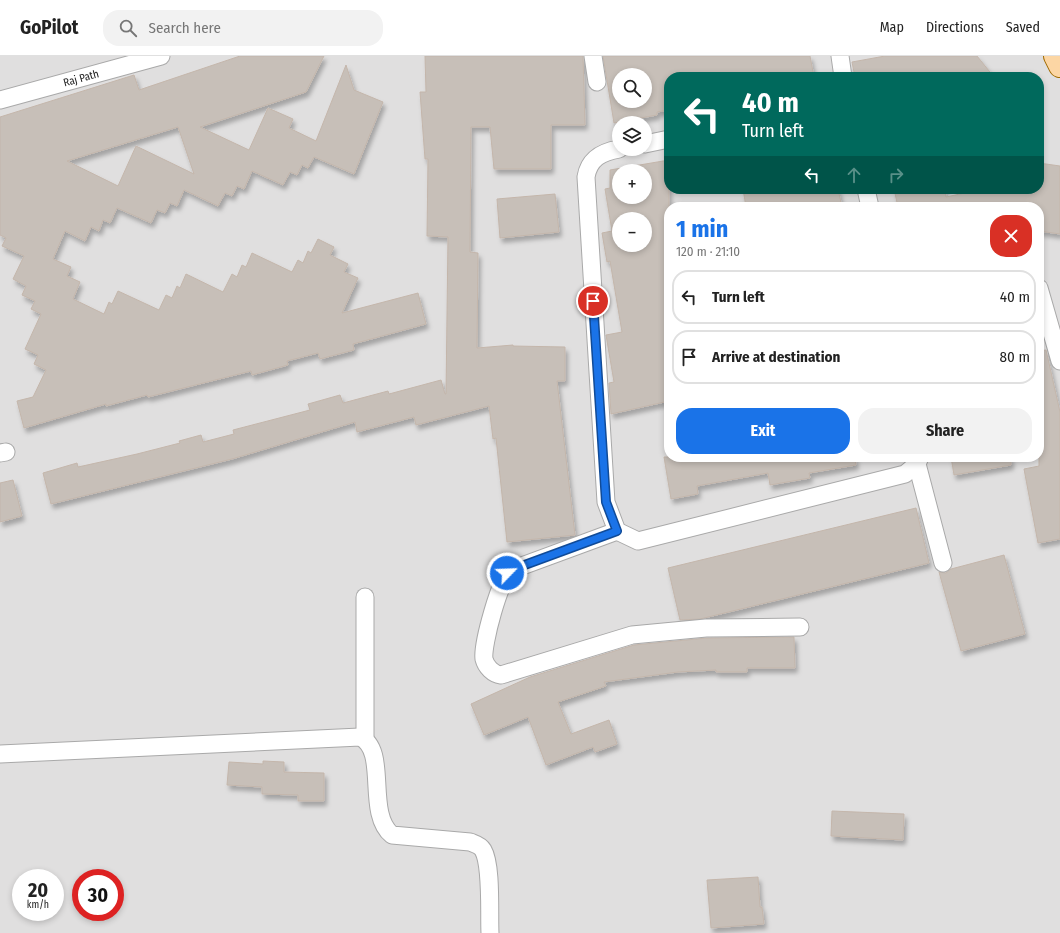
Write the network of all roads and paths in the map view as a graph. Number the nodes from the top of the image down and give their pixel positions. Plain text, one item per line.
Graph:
1 (161, 56) edge
2 (593, 56) edge
3 (840, 56) edge
4 (1054, 56) edge
5 (1060, 66) edge
6 (842, 72) edge
7 (597, 82) dead end
8 (0, 100) edge
9 (664, 140) edge
10 (652, 143) edge
11 (612, 150) edge
12 (1044, 305) edge
13 (1060, 361) edge
14 (917, 462) edge
15 (918, 462) edge
16 (617, 531) junction
17 (943, 563) dead end
18 (365, 597) dead end
19 (800, 627) dead end
20 (365, 739) junction
21 (0, 754) edge
22 (490, 933) edge

1 - 8 street, Raj Path
2 - 7 street
3 - 6 street
4 - 5 main road
9 - 10 street
11 - 16 street
12 - 13 street
14 - 16 street
15 - 17 street
16 - 19 street
18 - 20 street
20 - 21 street
20 - 22 street

